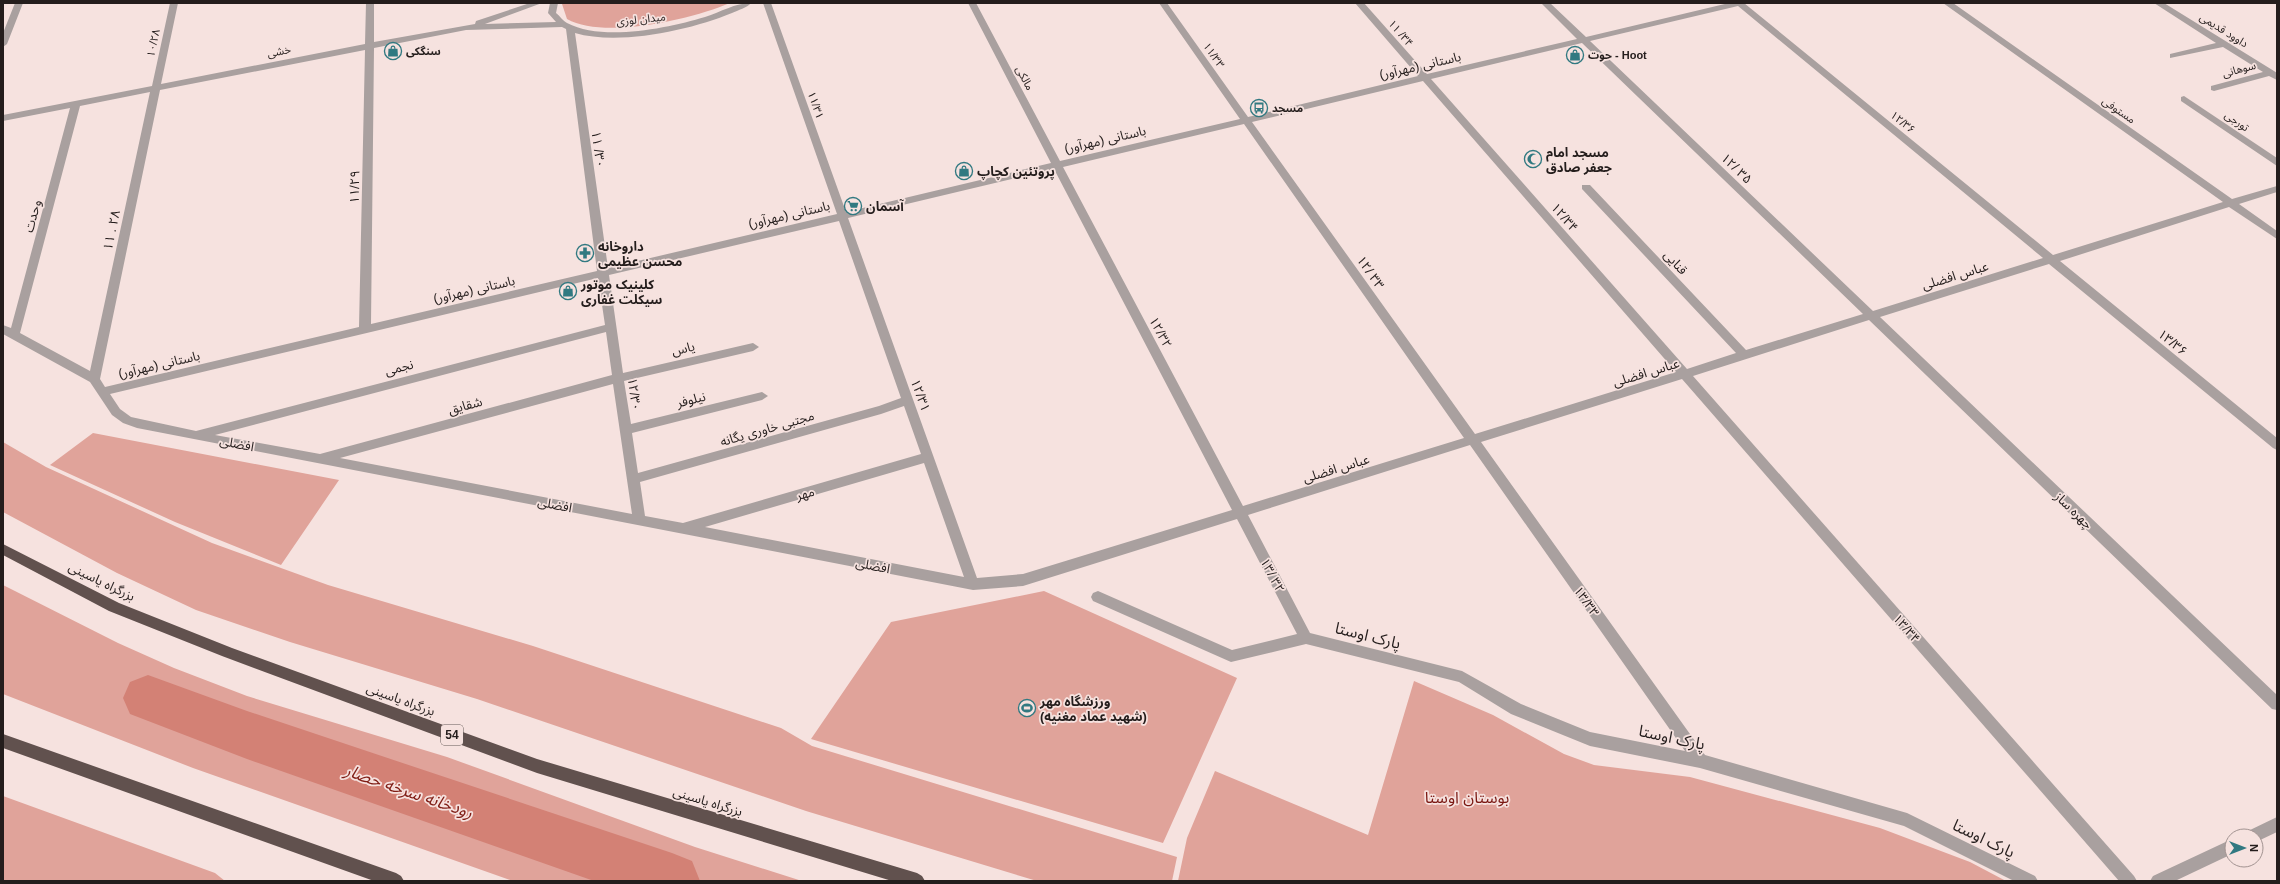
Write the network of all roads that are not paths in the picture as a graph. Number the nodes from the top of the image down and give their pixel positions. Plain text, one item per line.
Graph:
1 (19, 3) edge
2 (174, 3) edge
3 (370, 3) edge
4 (538, 3) edge
5 (554, 3) edge
6 (747, 3) edge
7 (767, 3) edge
8 (972, 3) edge
9 (1163, 3) edge
10 (1359, 3) edge
11 (1545, 3) edge
12 (1739, 3) edge
13 (1947, 3) edge
14 (2158, 3) edge
15 (466, 27) junction
16 (566, 27) junction
17 (1584, 40) junction
18 (3, 44) edge
19 (2224, 44) junction
20 (370, 46) junction
21 (2173, 56) dead end
22 (2274, 75) edge
23 (1424, 78) junction
24 (156, 88) junction
25 (2214, 88) dead end
26 (2184, 99) dead end
27 (76, 104) junction
28 (3, 118) edge
29 (1246, 120) junction
30 (2277, 163) edge
31 (1057, 165) junction
32 (1586, 187) dead end
33 (2277, 189) edge
34 (2231, 204) junction
35 (842, 216) junction
36 (2277, 236) edge
37 (2052, 260) junction
38 (603, 273) junction
39 (1872, 316) junction
40 (611, 327) junction
41 (3, 329) edge
42 (365, 329) junction
43 (14, 336) junction
44 (754, 347) dead end
45 (1744, 355) junction
46 (1684, 374) junction
47 (94, 378) junction
48 (618, 378) junction
49 (102, 392) junction
50 (762, 396) dead end
51 (908, 400) junction
52 (626, 430) junction
53 (196, 435) junction
54 (1473, 440) junction
55 (2277, 445) edge
56 (928, 457) junction
57 (320, 459) junction
58 (633, 479) junction
59 (1240, 513) junction
60 (639, 520) junction
61 (683, 528) junction
62 (3, 549) edge
63 (1023, 580) joint
64 (973, 584) junction
65 (1098, 597) dead end
66 (1306, 638) junction
67 (2277, 704) edge
68 (3, 741) edge
69 (1700, 761) junction
70 (2277, 824) edge
71 (2264, 830) edge
72 (2224, 850) edge
73 (396, 881) edge
74 (917, 881) edge
75 (2030, 881) edge
76 (2129, 881) edge
77 (2158, 881) edge

1 - 18 street
2 - 24 street, ۱۰/۲۸
3 - 20 street, ۱۱/۲۹
4 - 15 street
5 - 16 street
6 - 16 street, میدان لوزی
7 - 35 street, ۱۱/۳۱
8 - 31 street, مالکی
9 - 29 street, ۱۱/۳۳
10 - 23 street, ۱۱ /۳۴
11 - 17 street, ۱۲/ ۳۵
12 - 17 street, باستانی (مهرآور)
12 - 37 street, ۱۲/۳۶
13 - 34 street, مستوفی
14 - 19 street, داوود قدیمی
15 - 16 street, خشی
15 - 20 street, خشی
16 - 38 street, ۱۱ /۳۰
17 - 23 street, باستانی (مهرآور)
17 - 39 street, ۱۲/ ۳۵
19 - 21 street
19 - 22 street, داوود قدیمی
20 - 24 street, خشی
20 - 42 street, ۱۱/۲۹
22 - 25 street, سوهانی
23 - 29 street, باستانی (مهرآور)
23 - 46 street, ۱۲/۳۴
24 - 27 street, خشی
24 - 47 street, ۱۱ . ۲۸
26 - 30 street, تورجی
27 - 28 street, خشی
27 - 43 street, وحدت
29 - 31 street, باستانی (مهرآور)
29 - 54 street, ۱۲/ ۳۳
31 - 35 street, باستانی (مهرآور)
31 - 59 street, ۱۲/۳۲
32 - 45 street, قنایی
33 - 34 street, عباس افضلی
34 - 36 street, مستوفی
34 - 37 street, عباس افضلی
35 - 38 street, باستانی (مهرآور)
35 - 51 street, ۱۲/۳۱
37 - 39 street, عباس افضلی
37 - 55 street, ۱۳/۳۶
38 - 40 street, ۱۲/۳۰
38 - 42 street, باستانی (مهرآور)
39 - 45 street, عباس افضلی
39 - 67 street, چهره ساز
40 - 48 street, ۱۲/۳۰
40 - 53 street, نجمی
41 - 43 street
42 - 49 street, باستانی (مهرآور)
43 - 47 street
44 - 48 street, یاس
45 - 46 street, عباس افضلی
46 - 54 street, عباس افضلی
46 - 76 street, ۱۳/۳۴
47 - 49 street, افضلی
48 - 52 street, ۱۲/۳۰
48 - 57 street, شقایق
49 - 53 street, افضلی
50 - 52 street, نیلوفر
51 - 56 street, ۱۲/۳۱
51 - 58 street, مجتبی خاوری یگانه
52 - 58 street, ۱۲/۳۰
53 - 57 street, افضلی
54 - 59 street, عباس افضلی
54 - 69 street, ۱۳/۳۳
56 - 61 street, مهر
56 - 64 street, ۱۲/۳۱
57 - 60 street, افضلی
58 - 60 street, ۱۲/۳۰
59 - 63 street, عباس افضلی
59 - 66 street, ۱۳/ ۳۲
60 - 61 street, افضلی
61 - 64 street, افضلی
62 - 74 highway, بزرگراه یاسینی / 54
63 - 64 street, افضلی
65 - 66 street
66 - 69 street, پارک اوستا
68 - 73 highway
69 - 75 street, پارک اوستا
70 - 71 street
72 - 77 street

